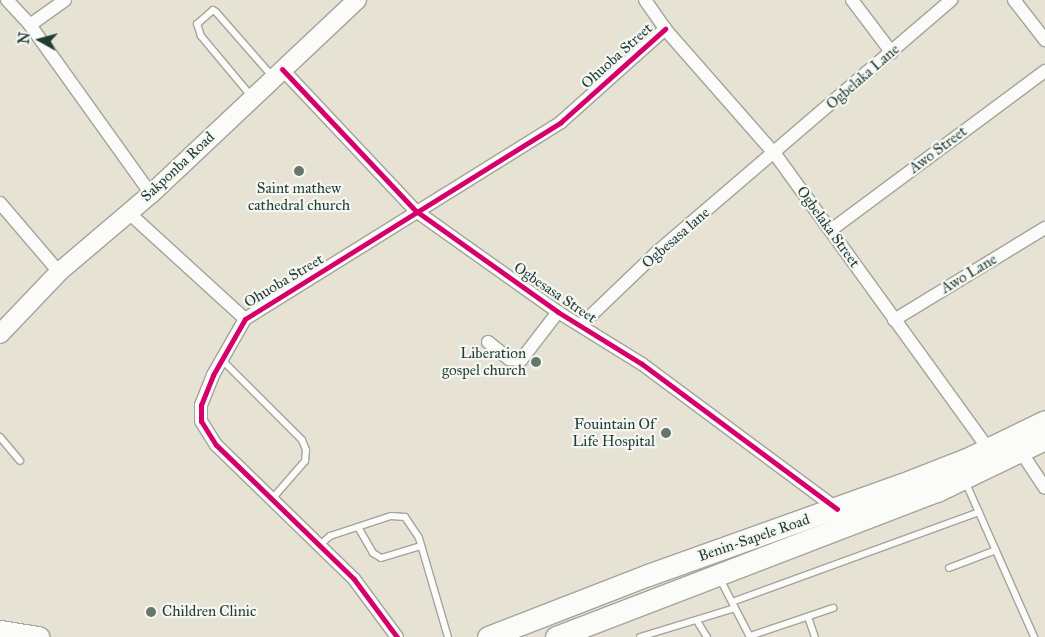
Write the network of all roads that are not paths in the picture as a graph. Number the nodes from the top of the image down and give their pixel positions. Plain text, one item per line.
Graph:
1 (7, 0) edge
2 (65, 0) edge
3 (356, 0) edge
4 (645, 0) edge
5 (852, 0) edge
6 (950, 0) edge
7 (1014, 0) edge
8 (30, 25) junction
9 (665, 29) junction
10 (1045, 40) edge
11 (892, 53) junction
12 (1045, 71) edge
13 (278, 74) junction
14 (252, 97) junction
15 (775, 154) junction
16 (151, 194) junction
17 (0, 203) edge
18 (416, 212) junction
19 (129, 213) junction
20 (1045, 228) edge
21 (831, 230) junction
22 (60, 272) junction
23 (558, 312) junction
24 (244, 319) junction
25 (894, 320) junction
26 (581, 326) junction
27 (0, 334) edge
28 (488, 342) dead end
29 (222, 360) junction
30 (1045, 421) edge
31 (0, 437) edge
32 (1045, 439) edge
33 (1016, 444) junction
34 (994, 456) junction
35 (20, 461) dead end
36 (964, 479) junction
37 (1045, 488) edge
38 (270, 501) junction
39 (837, 509) junction
40 (979, 512) junction
41 (358, 527) junction
42 (421, 546) junction
43 (318, 547) junction
44 (996, 550) junction
45 (950, 568) dead end
46 (717, 574) junction
47 (733, 605) junction
48 (833, 608) dead end
49 (808, 617) junction
50 (697, 620) junction
51 (0, 631) edge
52 (814, 635) edge
53 (39, 637) edge
54 (397, 637) edge
55 (448, 637) edge
56 (488, 637) edge
57 (556, 637) edge
58 (640, 637) edge
59 (707, 637) edge
60 (750, 637) edge
61 (806, 637) edge
62 (1034, 637) edge

1 - 8 street
2 - 8 street
3 - 13 main road, Sakponba Road
4 - 9 street, Ogbelaka Street
5 - 11 street
6 - 11 street, Ogbelaka Lane
7 - 10 street
8 - 16 street
9 - 15 street, Ogbelaka Street
9 - 18 street, Ohuoba Street
11 - 15 street, Ogbelaka Lane
12 - 21 street, Awo Street
13 - 14 main road, Sakponba Road
13 - 14 lane
13 - 18 street, Ogbesasa Street
14 - 16 main road, Sakponba Road
15 - 21 street, Ogbelaka Street
15 - 26 street, Ogbesasa lane
16 - 19 main road, Sakponba Road
17 - 22 street
18 - 23 street, Ogbesasa Street
18 - 24 street, Ohuoba Street
19 - 22 main road, Sakponba Road
19 - 24 street, Ohuoba Street
20 - 25 street, Awo Lane
21 - 25 street, Ogbelaka Street
22 - 27 main road, Sakponba Road
23 - 26 street, Ogbesasa Street
23 - 28 street
24 - 29 street, Ohuoba Street
25 - 34 street, Ogbelaka Street
26 - 39 street, Ogbesasa Street
29 - 38 street, Ohuoba Street
29 - 38 lane
30 - 33 highway, Benin-Sapele Road
31 - 35 lane
32 - 33 highway, Benin-Sapele Road
33 - 34 highway, Benin-Sapele Road
33 - 37 street
34 - 36 highway, Benin-Sapele Road
34 - 39 highway, Benin-Sapele Road
36 - 40 lane
36 - 46 highway, Benin-Sapele Road
38 - 43 street, Ohuoba Street
39 - 56 highway, Benin-Sapele Road
40 - 44 lane
40 - 47 lane
41 - 42 lane
41 - 42 lane
41 - 43 lane
42 - 55 lane
43 - 54 street, Ohuoba Street
44 - 45 lane
44 - 62 lane
46 - 47 lane
46 - 57 highway, Benin-Sapele Road
47 - 50 lane
47 - 60 lane
48 - 49 lane
49 - 52 lane
49 - 60 lane
50 - 58 lane
50 - 59 lane
51 - 53 highway
52 - 61 lane

